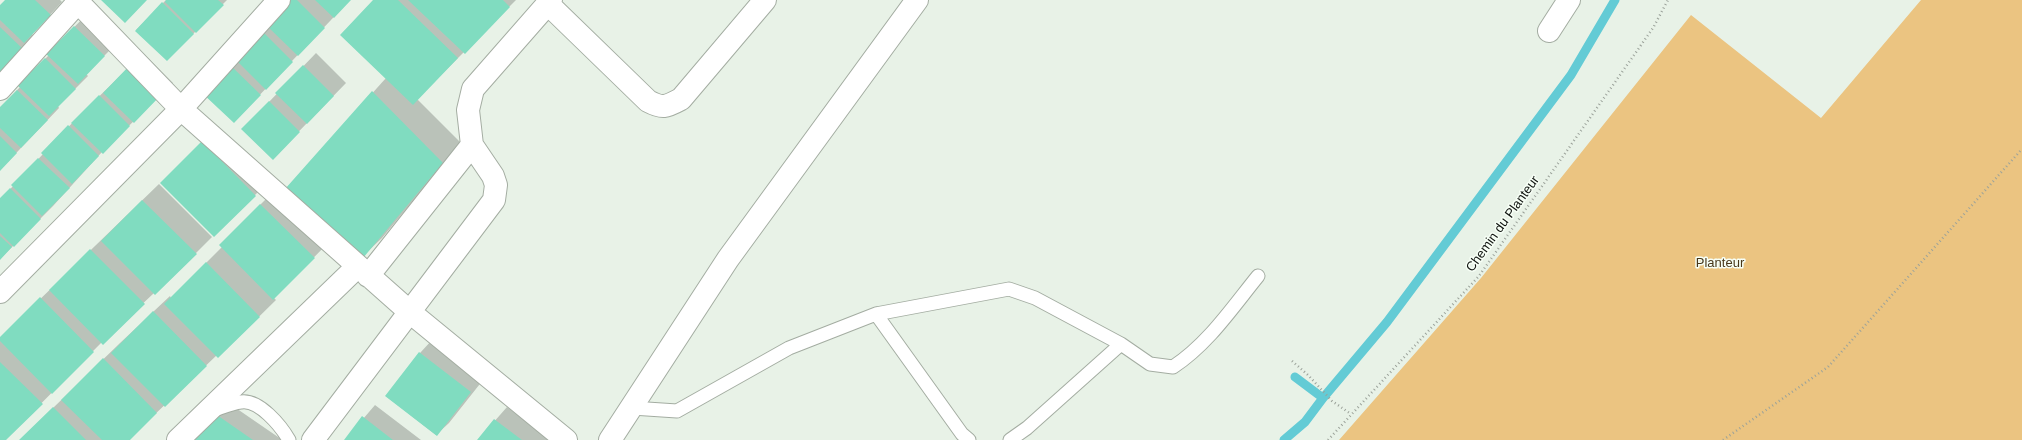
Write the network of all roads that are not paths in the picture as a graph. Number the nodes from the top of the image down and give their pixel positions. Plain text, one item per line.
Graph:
1 (278, 0) edge
2 (765, 0) edge
3 (917, 0) edge
4 (1569, 0) edge
5 (78, 1) edge
6 (550, 2) edge
7 (1549, 31) dead end
8 (0, 89) edge
9 (181, 109) junction
10 (472, 145) junction
11 (363, 271) junction
12 (1258, 276) dead end
13 (0, 292) edge
14 (411, 313) junction
15 (876, 314) junction
16 (1121, 344) junction
17 (632, 408) junction
18 (208, 412) junction
19 (178, 440) edge
20 (288, 440) edge
21 (313, 440) edge
22 (566, 440) edge
23 (610, 440) edge
24 (969, 440) edge
25 (1010, 440) edge

1 - 9 street
2 - 6 street
3 - 17 street
4 - 7 street
5 - 8 street
5 - 9 street
6 - 10 street
9 - 11 street
9 - 13 street
10 - 11 street
10 - 14 street
11 - 14 street
11 - 18 street
12 - 16 lane
14 - 21 street
14 - 22 street
15 - 16 lane
15 - 17 lane
15 - 24 lane
16 - 25 lane
17 - 23 street
18 - 19 street
18 - 20 lane

